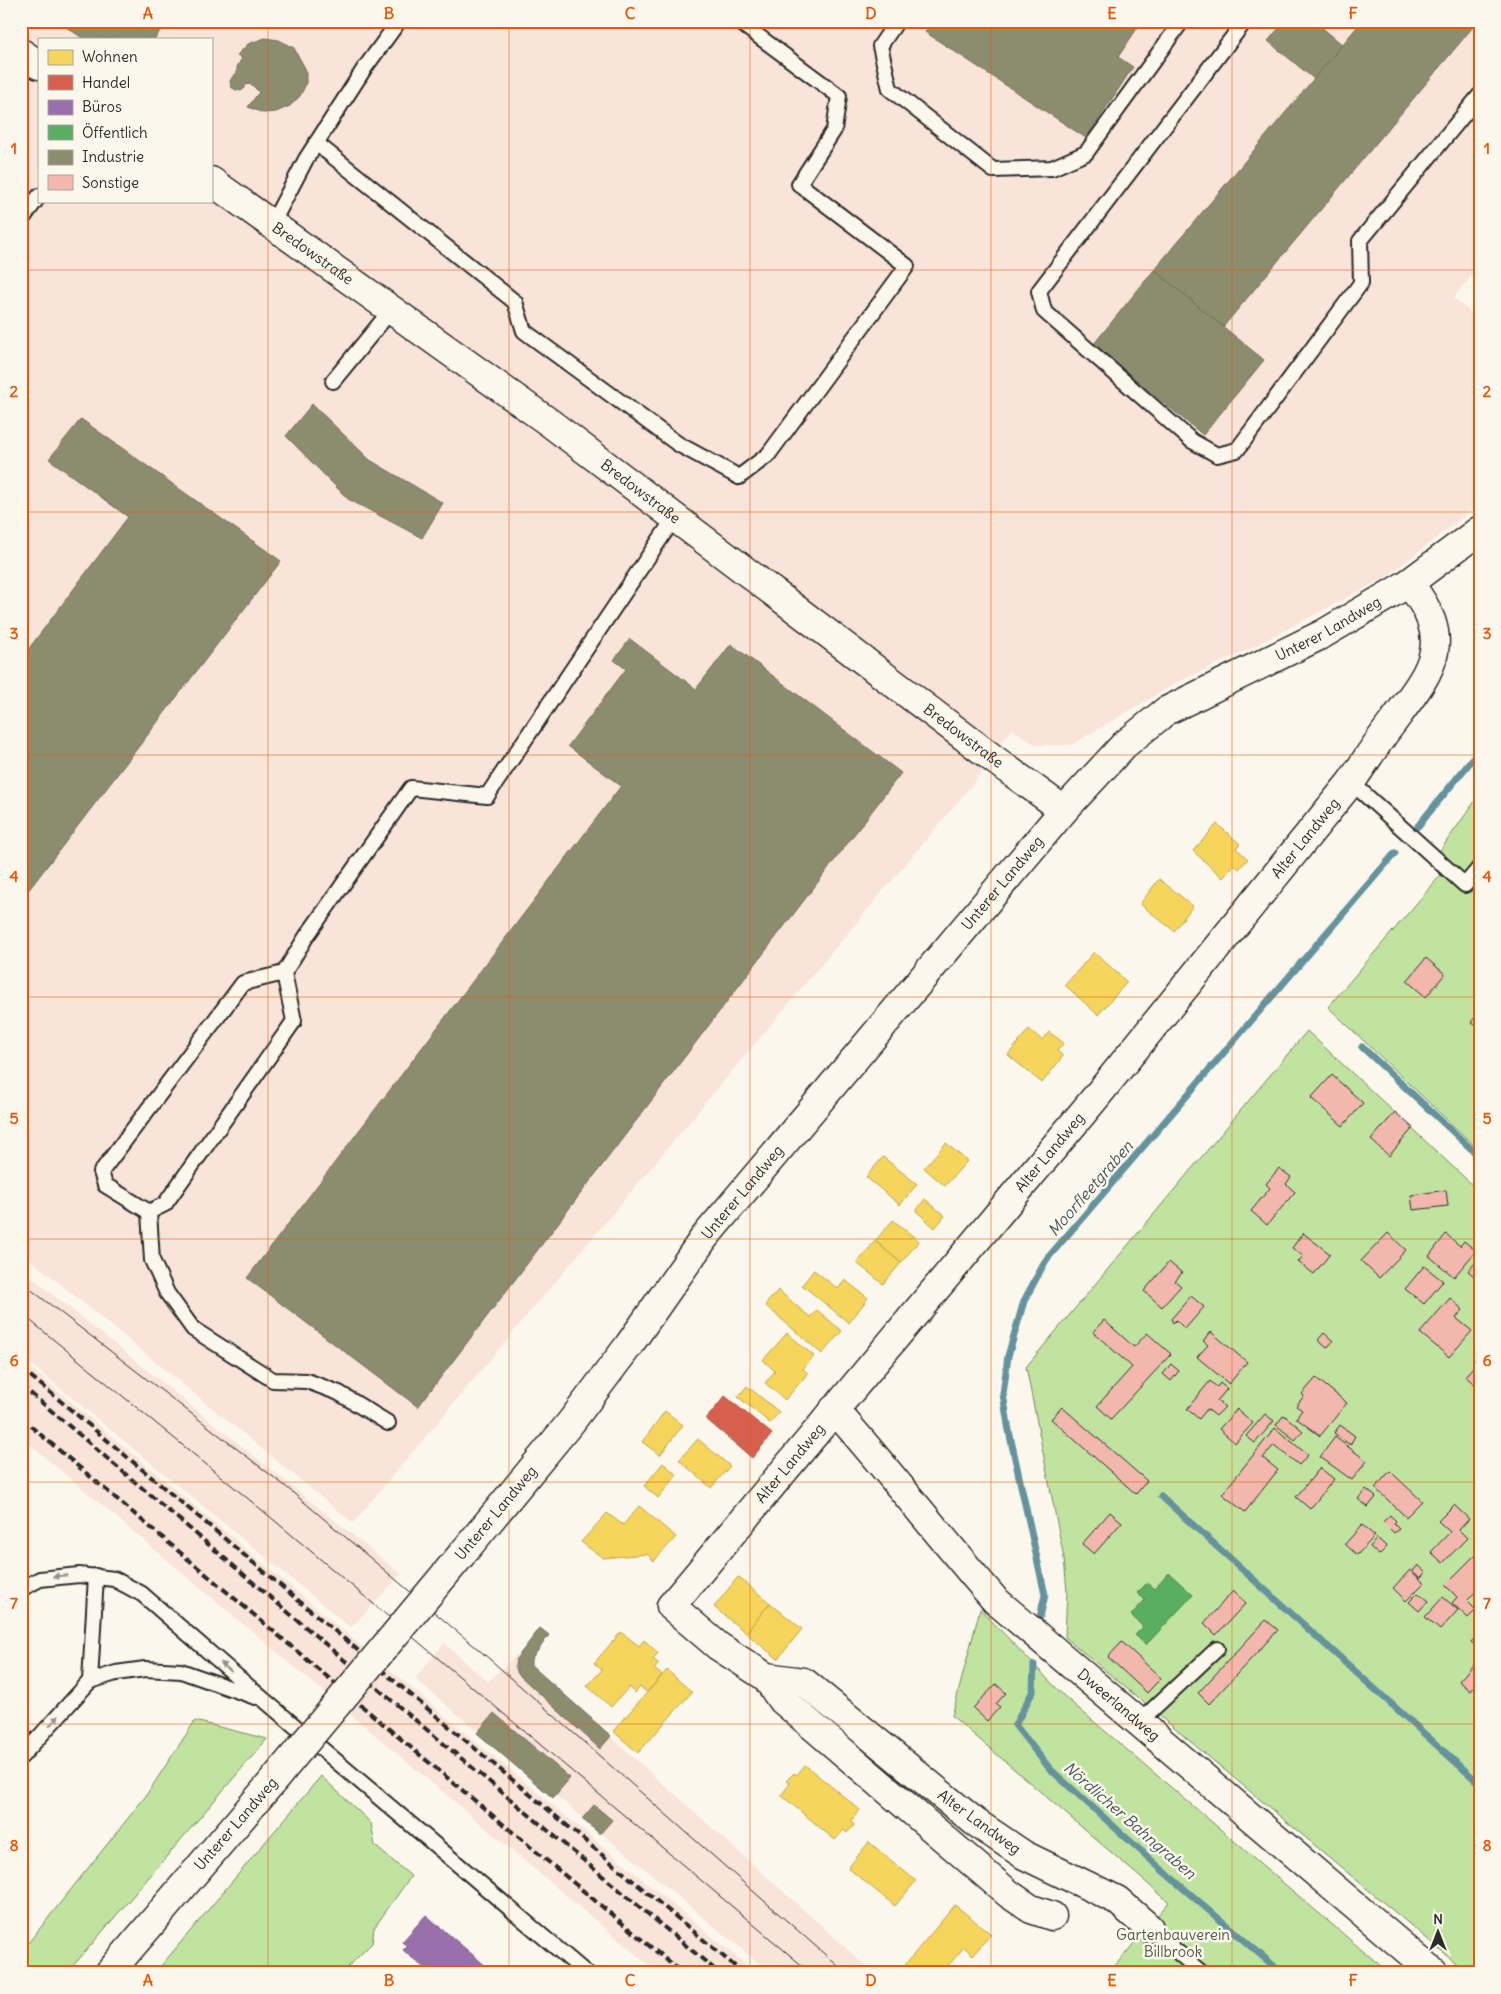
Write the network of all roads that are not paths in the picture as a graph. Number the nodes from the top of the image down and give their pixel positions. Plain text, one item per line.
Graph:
1 (399, 21) edge
2 (738, 21) edge
3 (897, 21) edge
4 (1182, 21) edge
5 (1246, 21) edge
6 (21, 53) edge
7 (38, 63) edge
8 (1480, 95) edge
9 (316, 143) junction
10 (212, 182) edge
11 (38, 197) edge
12 (21, 221) edge
13 (272, 224) junction
14 (392, 309) junction
15 (333, 381) dead end
16 (675, 517) junction
17 (1477, 537) edge
18 (1409, 583) junction
19 (1351, 782) junction
20 (1064, 810) junction
21 (1480, 867) edge
22 (284, 973) junction
23 (149, 1212) junction
24 (834, 1410) junction
25 (388, 1423) dead end
26 (96, 1576) junction
27 (21, 1589) edge
28 (1217, 1649) dead end
29 (766, 1677) junction
30 (90, 1681) junction
31 (263, 1699) junction
32 (1138, 1722) junction
33 (21, 1757) edge
34 (1052, 1916) dead end
35 (1149, 1928) joint
36 (108, 1973) edge
37 (586, 1973) edge
38 (1202, 1973) edge
39 (1434, 1973) edge

1 - 9 lane
2 - 9 lane
3 - 4 lane
5 - 8 lane
6 - 7 street
9 - 13 lane
10 - 13 street, Bredowstraße
11 - 12 lane
13 - 14 street, Bredowstraße
14 - 15 lane
14 - 16 street, Bredowstraße
16 - 20 street, Bredowstraße
16 - 22 lane
17 - 18 street, Unterer Landweg
18 - 19 street, Alter Landweg
18 - 20 street, Unterer Landweg
19 - 21 lane
19 - 24 street, Alter Landweg
20 - 36 street, Unterer Landweg, bridge
22 - 23 lane
22 - 23 lane
23 - 25 lane
24 - 29 street, Alter Landweg
24 - 32 street, Dweerlandweg
26 -> 27 lane
26 - 30 lane
31 -> 26 lane
28 - 32 lane
29 - 34 street, Alter Landweg
29 - 35 street, Alter Landweg
30 - 31 lane
33 -> 30 lane
31 - 37 lane
32 - 39 street, Dweerlandweg
35 - 38 lane

